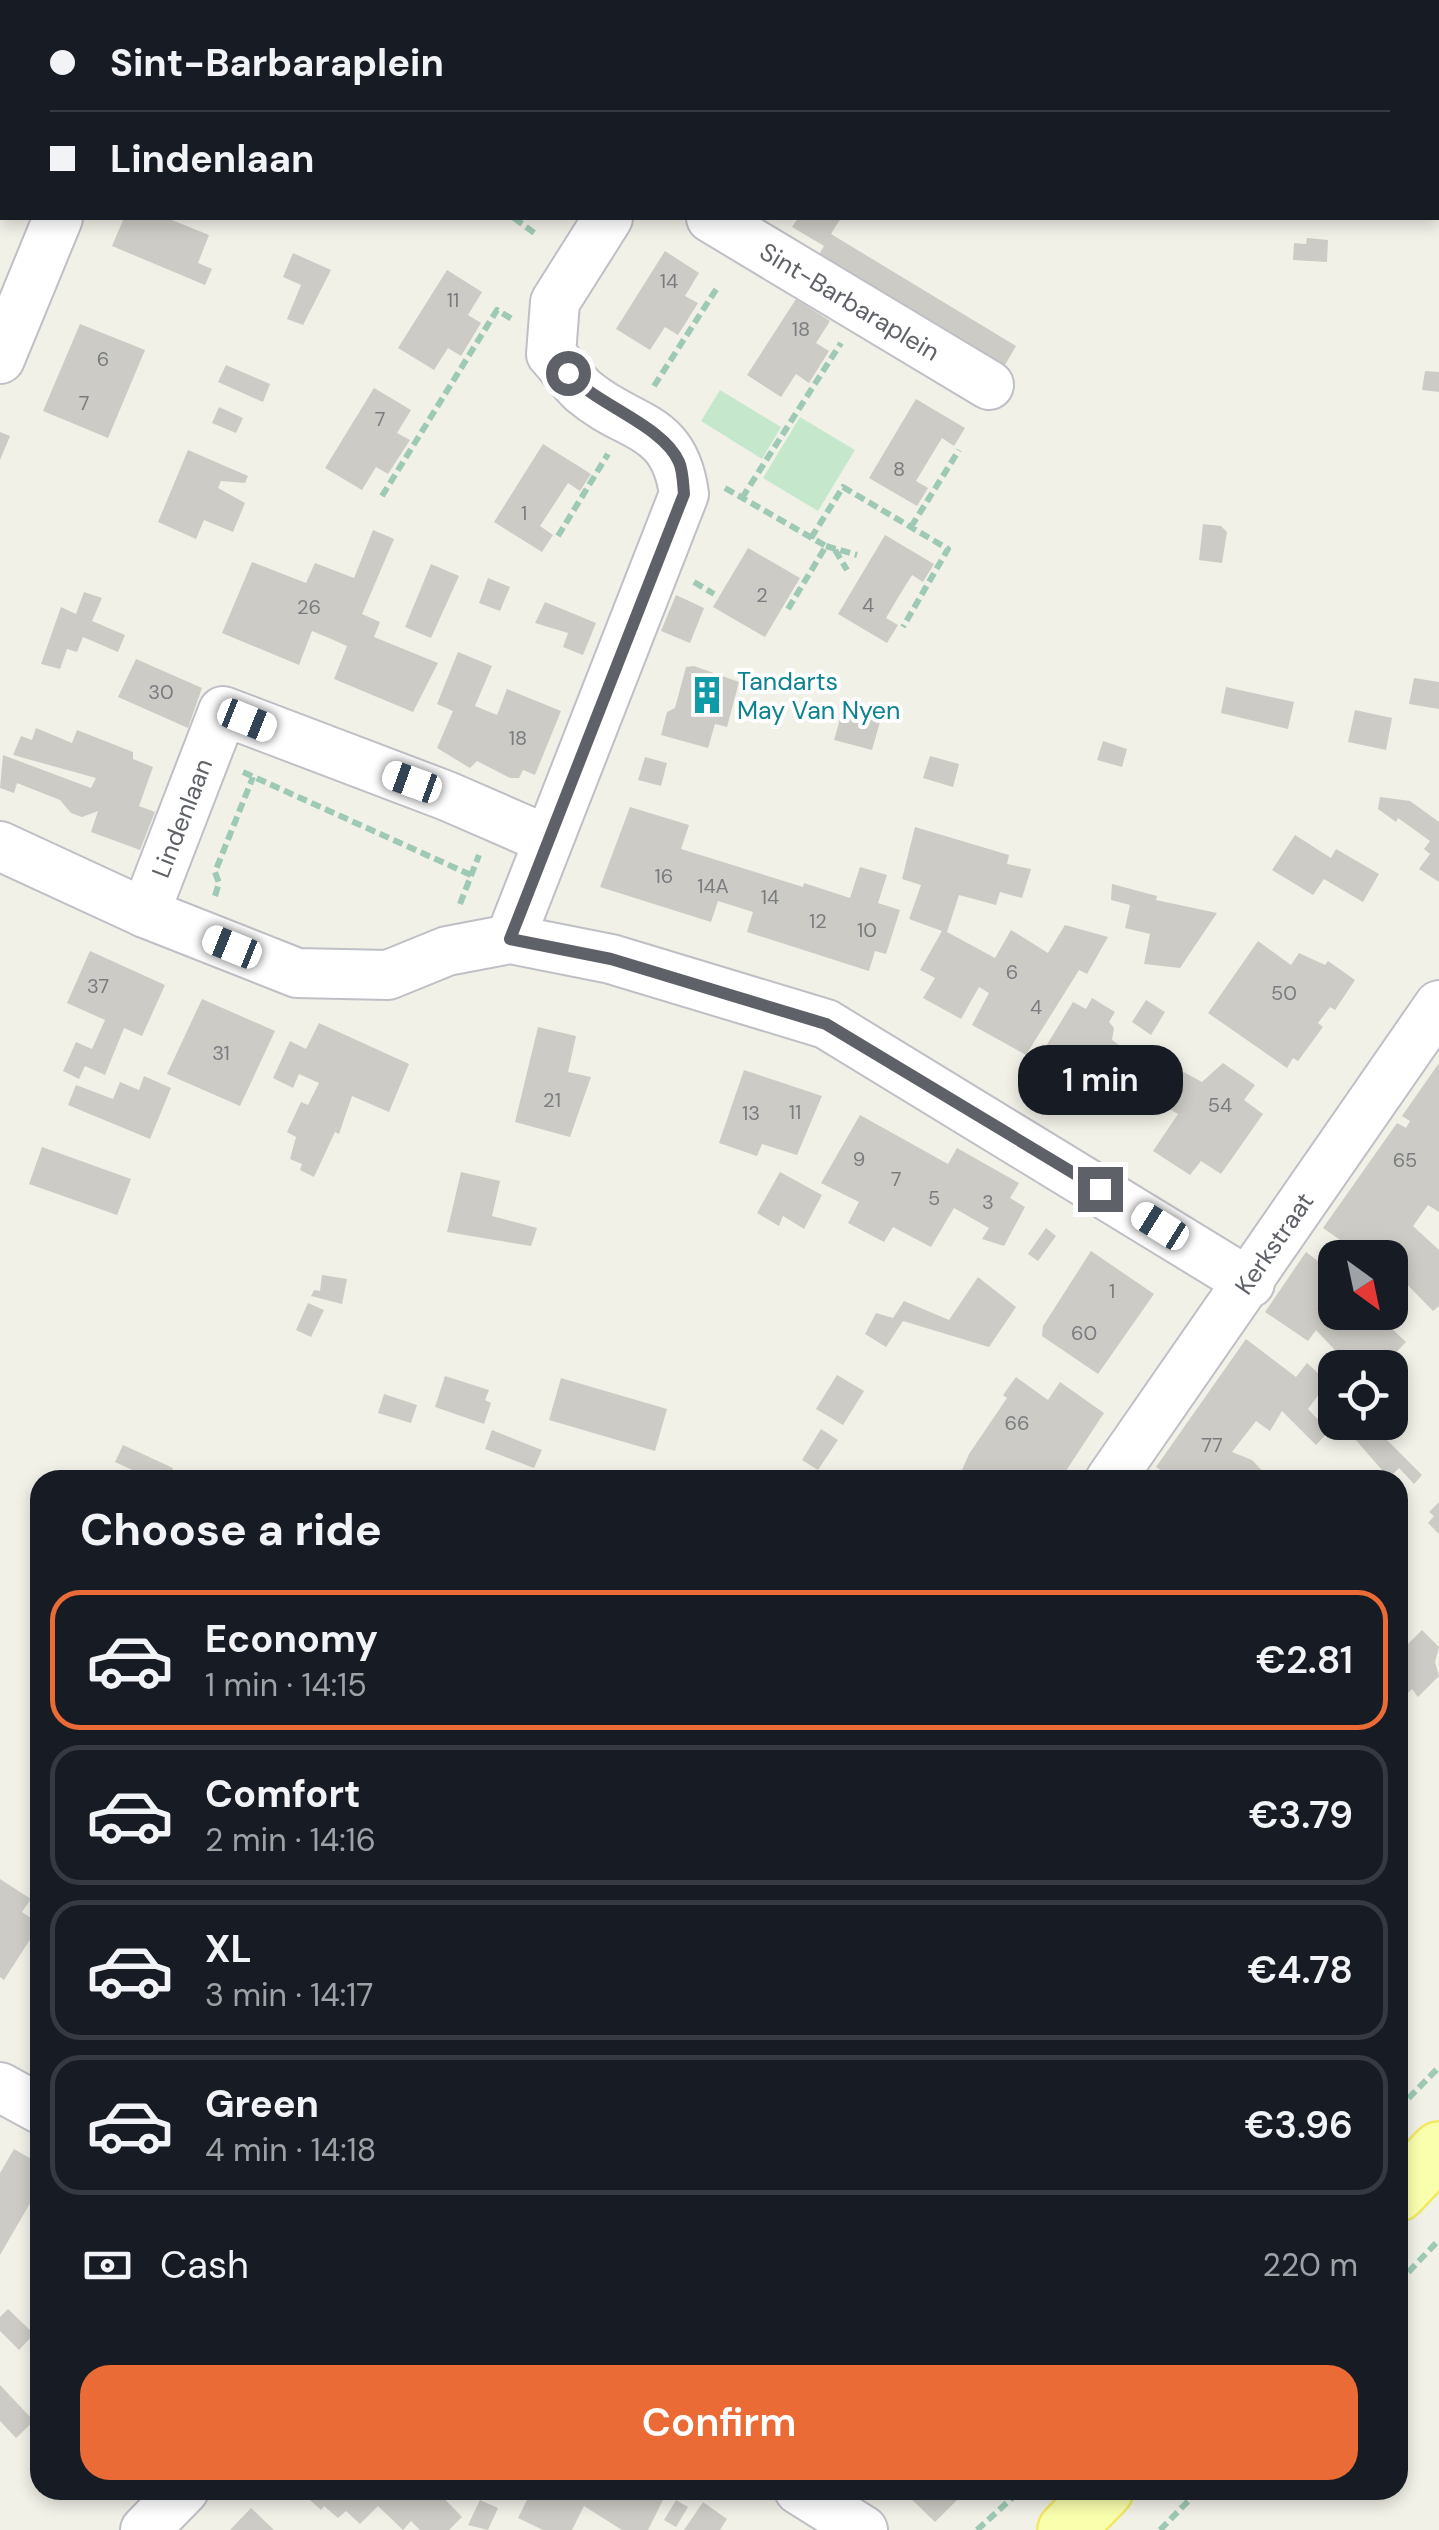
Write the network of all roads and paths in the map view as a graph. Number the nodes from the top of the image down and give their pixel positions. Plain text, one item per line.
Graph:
1 (57, 220) edge
2 (517, 220) edge
3 (607, 220) edge
4 (715, 220) edge
5 (536, 235) dead end
6 (18, 274) edge
7 (717, 288) dead end
8 (843, 340) dead end
9 (552, 343) junction
10 (0, 360) edge
11 (989, 384) dead end
12 (631, 420) junction
13 (959, 450) dead end
14 (680, 463) junction
15 (382, 496) dead end
16 (742, 498) junction
17 (911, 528) junction
18 (558, 536) dead end
19 (811, 538) junction
20 (830, 548) junction
21 (857, 555) dead end
22 (846, 570) dead end
23 (788, 609) dead end
24 (902, 627) dead end
25 (271, 730) junction
26 (204, 756) junction
27 (253, 776) junction
28 (494, 816) junction
29 (548, 840) junction
30 (0, 846) edge
31 (472, 875) junction
32 (145, 913) junction
33 (199, 934) junction
34 (510, 939) junction
35 (442, 954) junction
36 (1439, 1005) edge
37 (1250, 1282) junction
38 (1117, 1470) edge
39 (1439, 2067) edge
40 (0, 2087) edge
41 (1408, 2099) edge
42 (30, 2104) edge
43 (1439, 2150) edge
44 (1408, 2182) edge
45 (1439, 2240) edge
46 (1408, 2273) edge
47 (174, 2500) edge
48 (822, 2500) edge
49 (1009, 2500) edge
50 (1095, 2500) edge
51 (1189, 2500) edge
52 (146, 2530) edge
53 (863, 2530) edge
54 (977, 2530) edge
55 (1066, 2530) edge
56 (1160, 2530) edge

1 - 6 street
2 - 5 path
3 - 9 street
4 - 11 street, Sint-Barbaraplein
6 - 10 street
7 - 12 path
8 - 16 path
9 - 12 street
9 - 15 path
12 - 14 street
12 - 18 path
13 - 17 path
14 - 16 path
14 - 29 street
16 - 19 path
17 - 19 path
17 - 24 path
19 - 20 path
20 - 21 path
20 - 22 path
20 - 23 path
25 - 26 street, Lindenlaan
25 - 27 path
25 - 28 street, Lindenlaan
26 - 27 path
26 - 32 street, Lindenlaan
27 - 31 path
27 - 33 path
28 - 29 street, Lindenlaan
28 - 31 path
29 - 34 street
30 - 32 street
31 - 35 path
32 - 33 street
33 - 35 street
34 - 35 street
34 - 37 street
36 - 37 street, Kerkstraat
37 - 38 street, Kerkstraat
39 - 41 path
40 - 42 street
43 - 44 main road
45 - 46 path
47 - 52 street
48 - 53 street
49 - 54 path
50 - 55 main road
51 - 56 path

